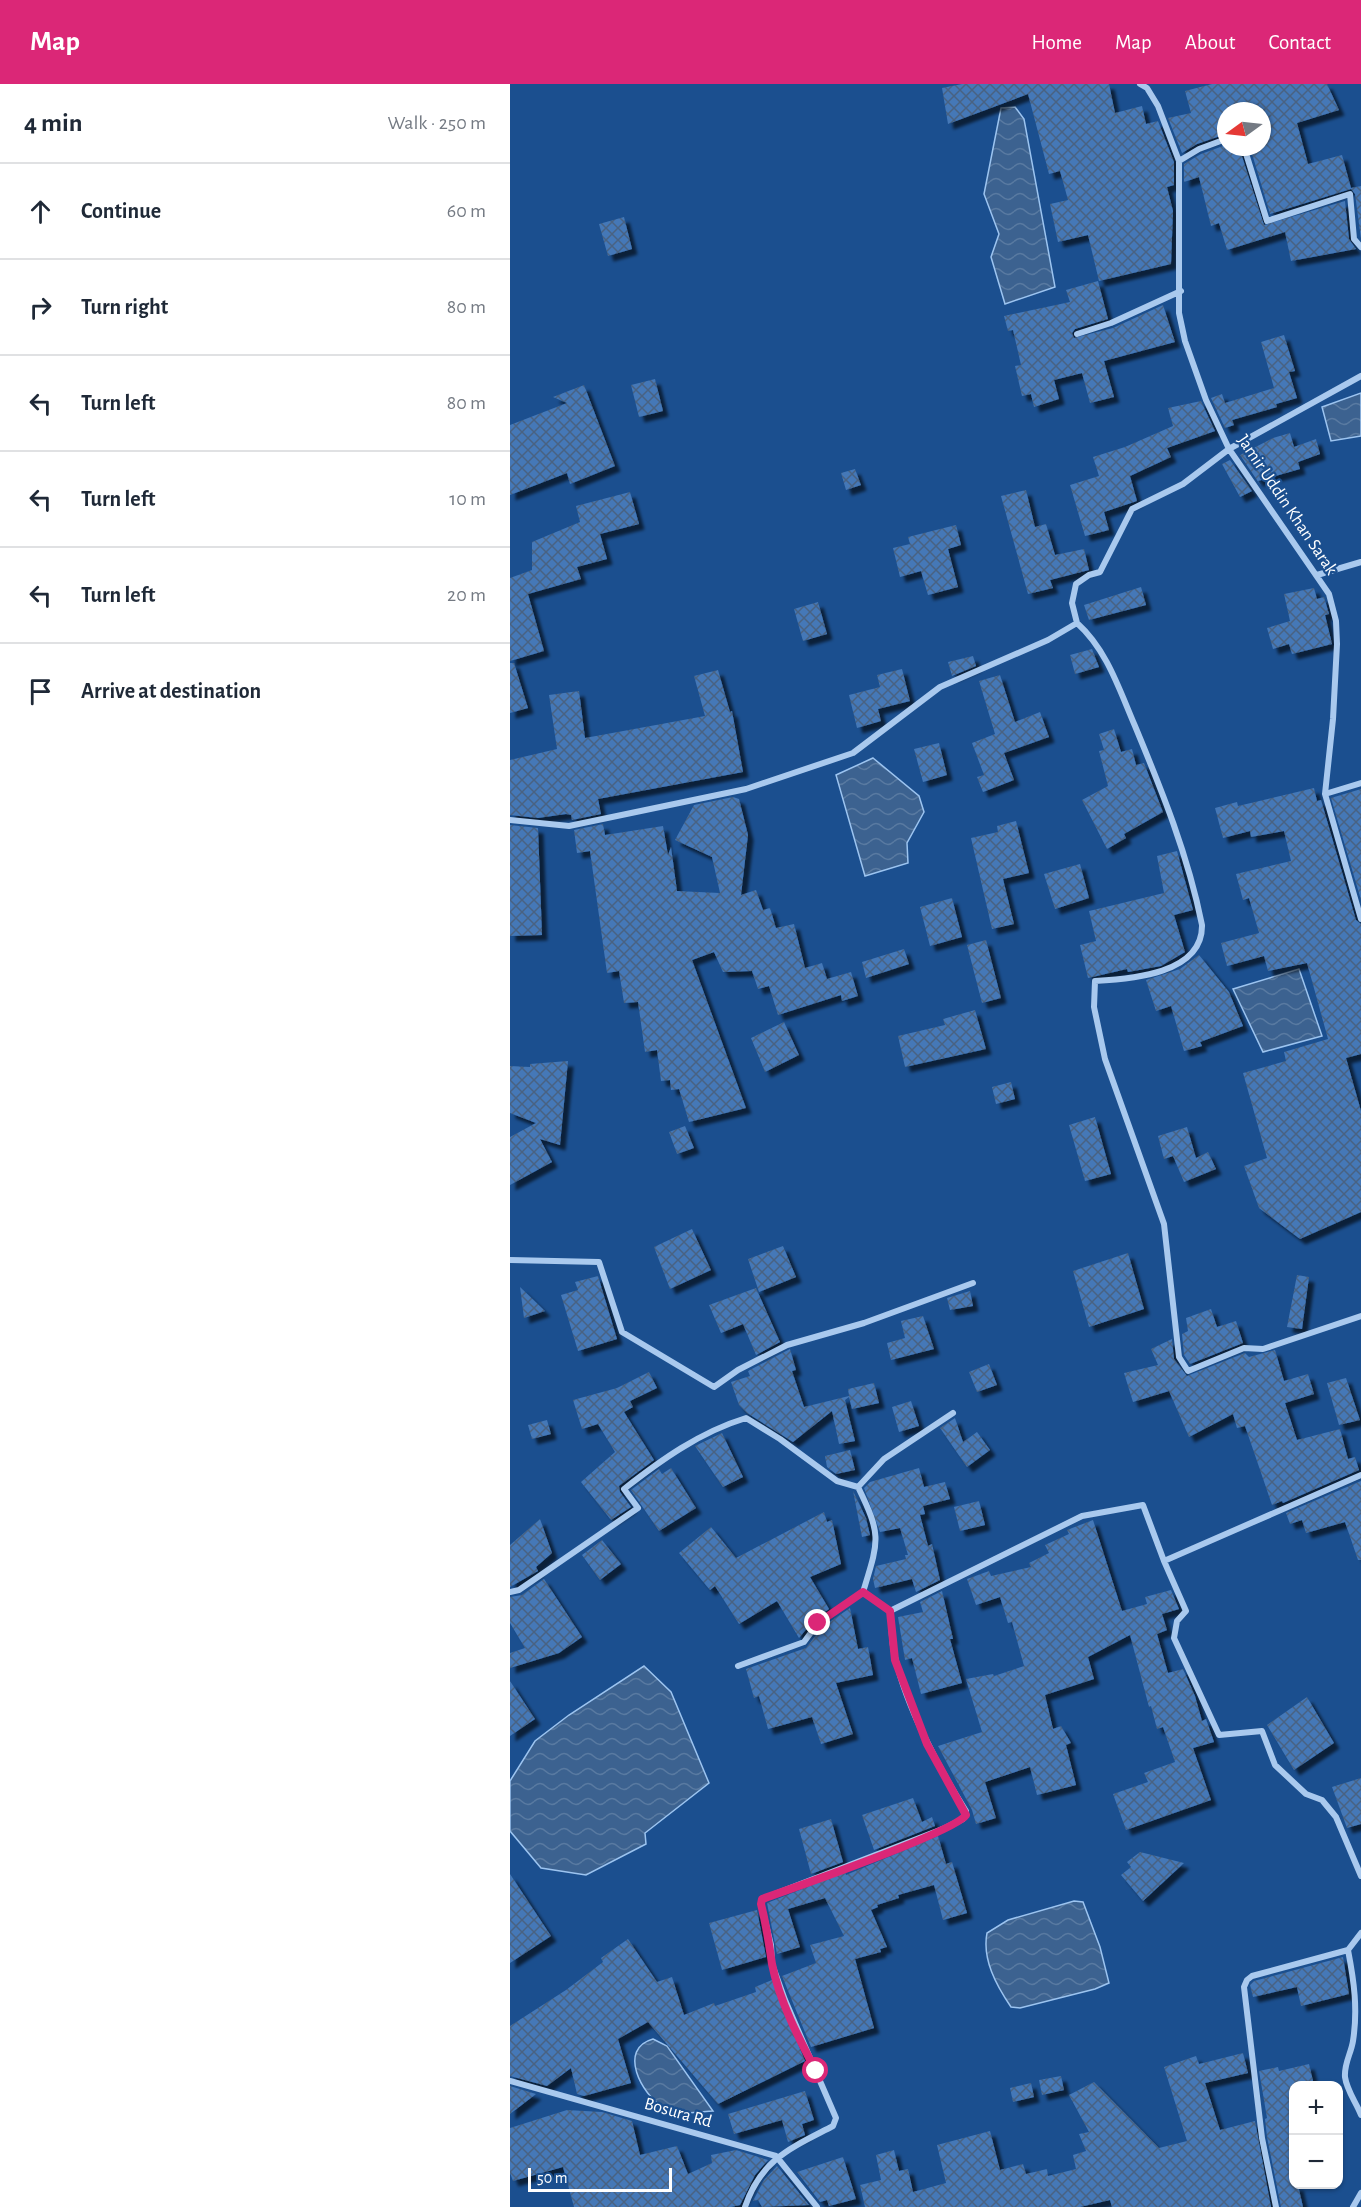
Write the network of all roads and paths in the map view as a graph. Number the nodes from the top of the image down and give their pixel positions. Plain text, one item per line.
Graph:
1 (1140, 84) edge
2 (1217, 142) edge
3 (1247, 156) edge
4 (1179, 161) junction
5 (1361, 247) edge
6 (1180, 291) junction
7 (1077, 334) dead end
8 (1361, 376) edge
9 (1228, 449) junction
10 (1361, 562) edge
11 (1317, 575) junction
12 (1077, 623) junction
13 (1361, 783) edge
14 (1325, 794) junction
15 (510, 820) edge
16 (1361, 919) edge
17 (510, 1260) edge
18 (973, 1283) dead end
19 (1361, 1316) edge
20 (953, 1413) dead end
21 (1361, 1475) edge
22 (858, 1487) junction
23 (1164, 1561) junction
24 (510, 1592) edge
25 (863, 1592) junction
26 (890, 1611) junction
27 (738, 1666) dead end
28 (1361, 1876) edge
29 (1361, 1933) edge
30 (1348, 1950) junction
31 (1359, 2000) edge
32 (510, 2081) edge
33 (1361, 2115) edge
34 (776, 2156) junction
35 (1361, 2193) edge
36 (745, 2207) edge
37 (817, 2207) edge
38 (1276, 2207) edge
39 (1353, 2207) edge

1 - 4 street, Jamir Uddin Khan Sarak
2 - 4 street
3 - 5 street
4 - 6 street, Jamir Uddin Khan Sarak
6 - 7 street
6 - 9 street, Jamir Uddin Khan Sarak
8 - 9 street
9 - 11 street, Jamir Uddin Khan Sarak
9 - 12 street
10 - 11 street
11 - 14 street, Jamir Uddin Khan Sarak
12 - 15 street
12 - 19 street
13 - 14 street
14 - 16 street, Jamir Uddin Khan Sarak
17 - 18 street
20 - 22 street
21 - 23 street
22 - 24 street
22 - 25 street
23 - 26 street
23 - 28 street
25 - 26 street
25 - 27 street
26 - 34 street
29 - 30 street
30 - 31 street
30 - 38 street
31 - 33 street
32 - 34 street, Bosura Rd
34 - 36 street
34 - 37 street
35 - 39 street

